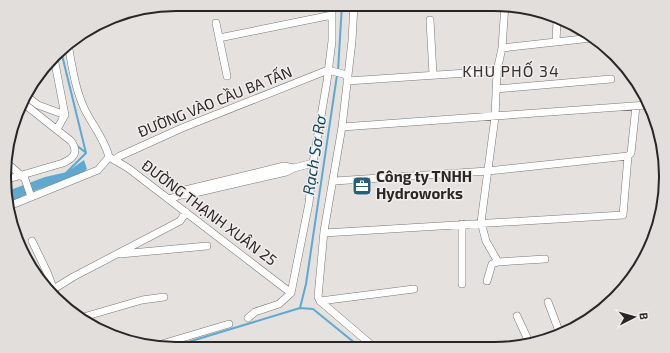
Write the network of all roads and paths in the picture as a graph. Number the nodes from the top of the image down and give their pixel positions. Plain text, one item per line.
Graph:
1 (332, 11) edge
2 (354, 11) edge
3 (504, 11) edge
4 (332, 16) junction
5 (430, 20) dead end
6 (216, 23) dead end
7 (557, 24) edge
8 (219, 38) junction
9 (585, 39) edge
10 (556, 42) junction
11 (502, 48) junction
12 (69, 50) edge
13 (55, 64) edge
14 (328, 70) junction
15 (497, 70) junction
16 (433, 75) junction
17 (226, 76) dead end
18 (347, 78) junction
19 (611, 79) dead end
20 (496, 89) junction
21 (30, 99) edge
22 (643, 105) edge
23 (27, 106) edge
24 (636, 106) junction
25 (65, 115) junction
26 (495, 116) junction
27 (342, 127) junction
28 (57, 129) junction
29 (628, 156) junction
30 (111, 158) junction
31 (313, 163) junction
32 (11, 166) edge
33 (488, 171) junction
34 (23, 177) junction
35 (11, 179) edge
36 (334, 182) junction
37 (31, 195) junction
38 (169, 199) junction
39 (13, 204) edge
40 (186, 212) junction
41 (481, 222) junction
42 (462, 224) junction
43 (324, 233) junction
44 (32, 241) dead end
45 (207, 246) dead end
46 (116, 254) junction
47 (545, 259) dead end
48 (498, 262) junction
49 (48, 281) edge
50 (487, 281) dead end
51 (462, 284) dead end
52 (55, 289) edge
53 (414, 289) dead end
54 (292, 293) junction
55 (164, 296) dead end
56 (320, 301) junction
57 (548, 302) dead end
58 (88, 316) edge
59 (517, 316) dead end
60 (248, 318) dead end
61 (229, 324) dead end
62 (558, 329) edge
63 (527, 339) edge
64 (168, 342) edge
65 (368, 342) edge

1 - 4 street
2 - 18 street
3 - 11 street
4 - 8 street
4 - 14 street
5 - 16 street
6 - 8 street
7 - 10 street
8 - 17 street
9 - 10 street
10 - 11 street
11 - 15 street
12 - 30 street
13 - 25 street
14 - 18 street
14 - 30 street, ĐƯỜNG VÀO CẦU BA TẤN
14 - 31 street
15 - 16 street
15 - 20 street
16 - 18 street
18 - 27 street
19 - 20 street
20 - 26 street
21 - 25 street
22 - 24 street
23 - 28 street
24 - 26 street
24 - 29 street
25 - 28 street
26 - 27 street
26 - 33 street
27 - 36 street
28 - 34 street
29 - 33 street
29 - 41 street
30 - 37 street, ĐƯỜNG VÀO CẦU BA TẤN
30 - 38 street, ĐƯỜNG THẠNH XUÂN 25
31 - 38 street
31 - 54 street
32 - 34 street
33 - 36 street
33 - 41 street
34 - 35 street
34 - 37 street
36 - 43 street
37 - 39 street, ĐƯỜNG VÀO CẦU BA TẤN
38 - 40 street, ĐƯỜNG THẠNH XUÂN 25
40 - 46 street
40 - 54 street, ĐƯỜNG THẠNH XUÂN 25
41 - 42 street
41 - 48 street
42 - 43 street
42 - 51 street
43 - 56 street
44 - 49 street
45 - 46 street
46 - 52 street
47 - 48 street
48 - 50 street
53 - 56 street
54 - 60 street
55 - 58 street
56 - 65 street
57 - 62 street
59 - 63 street
61 - 64 street

